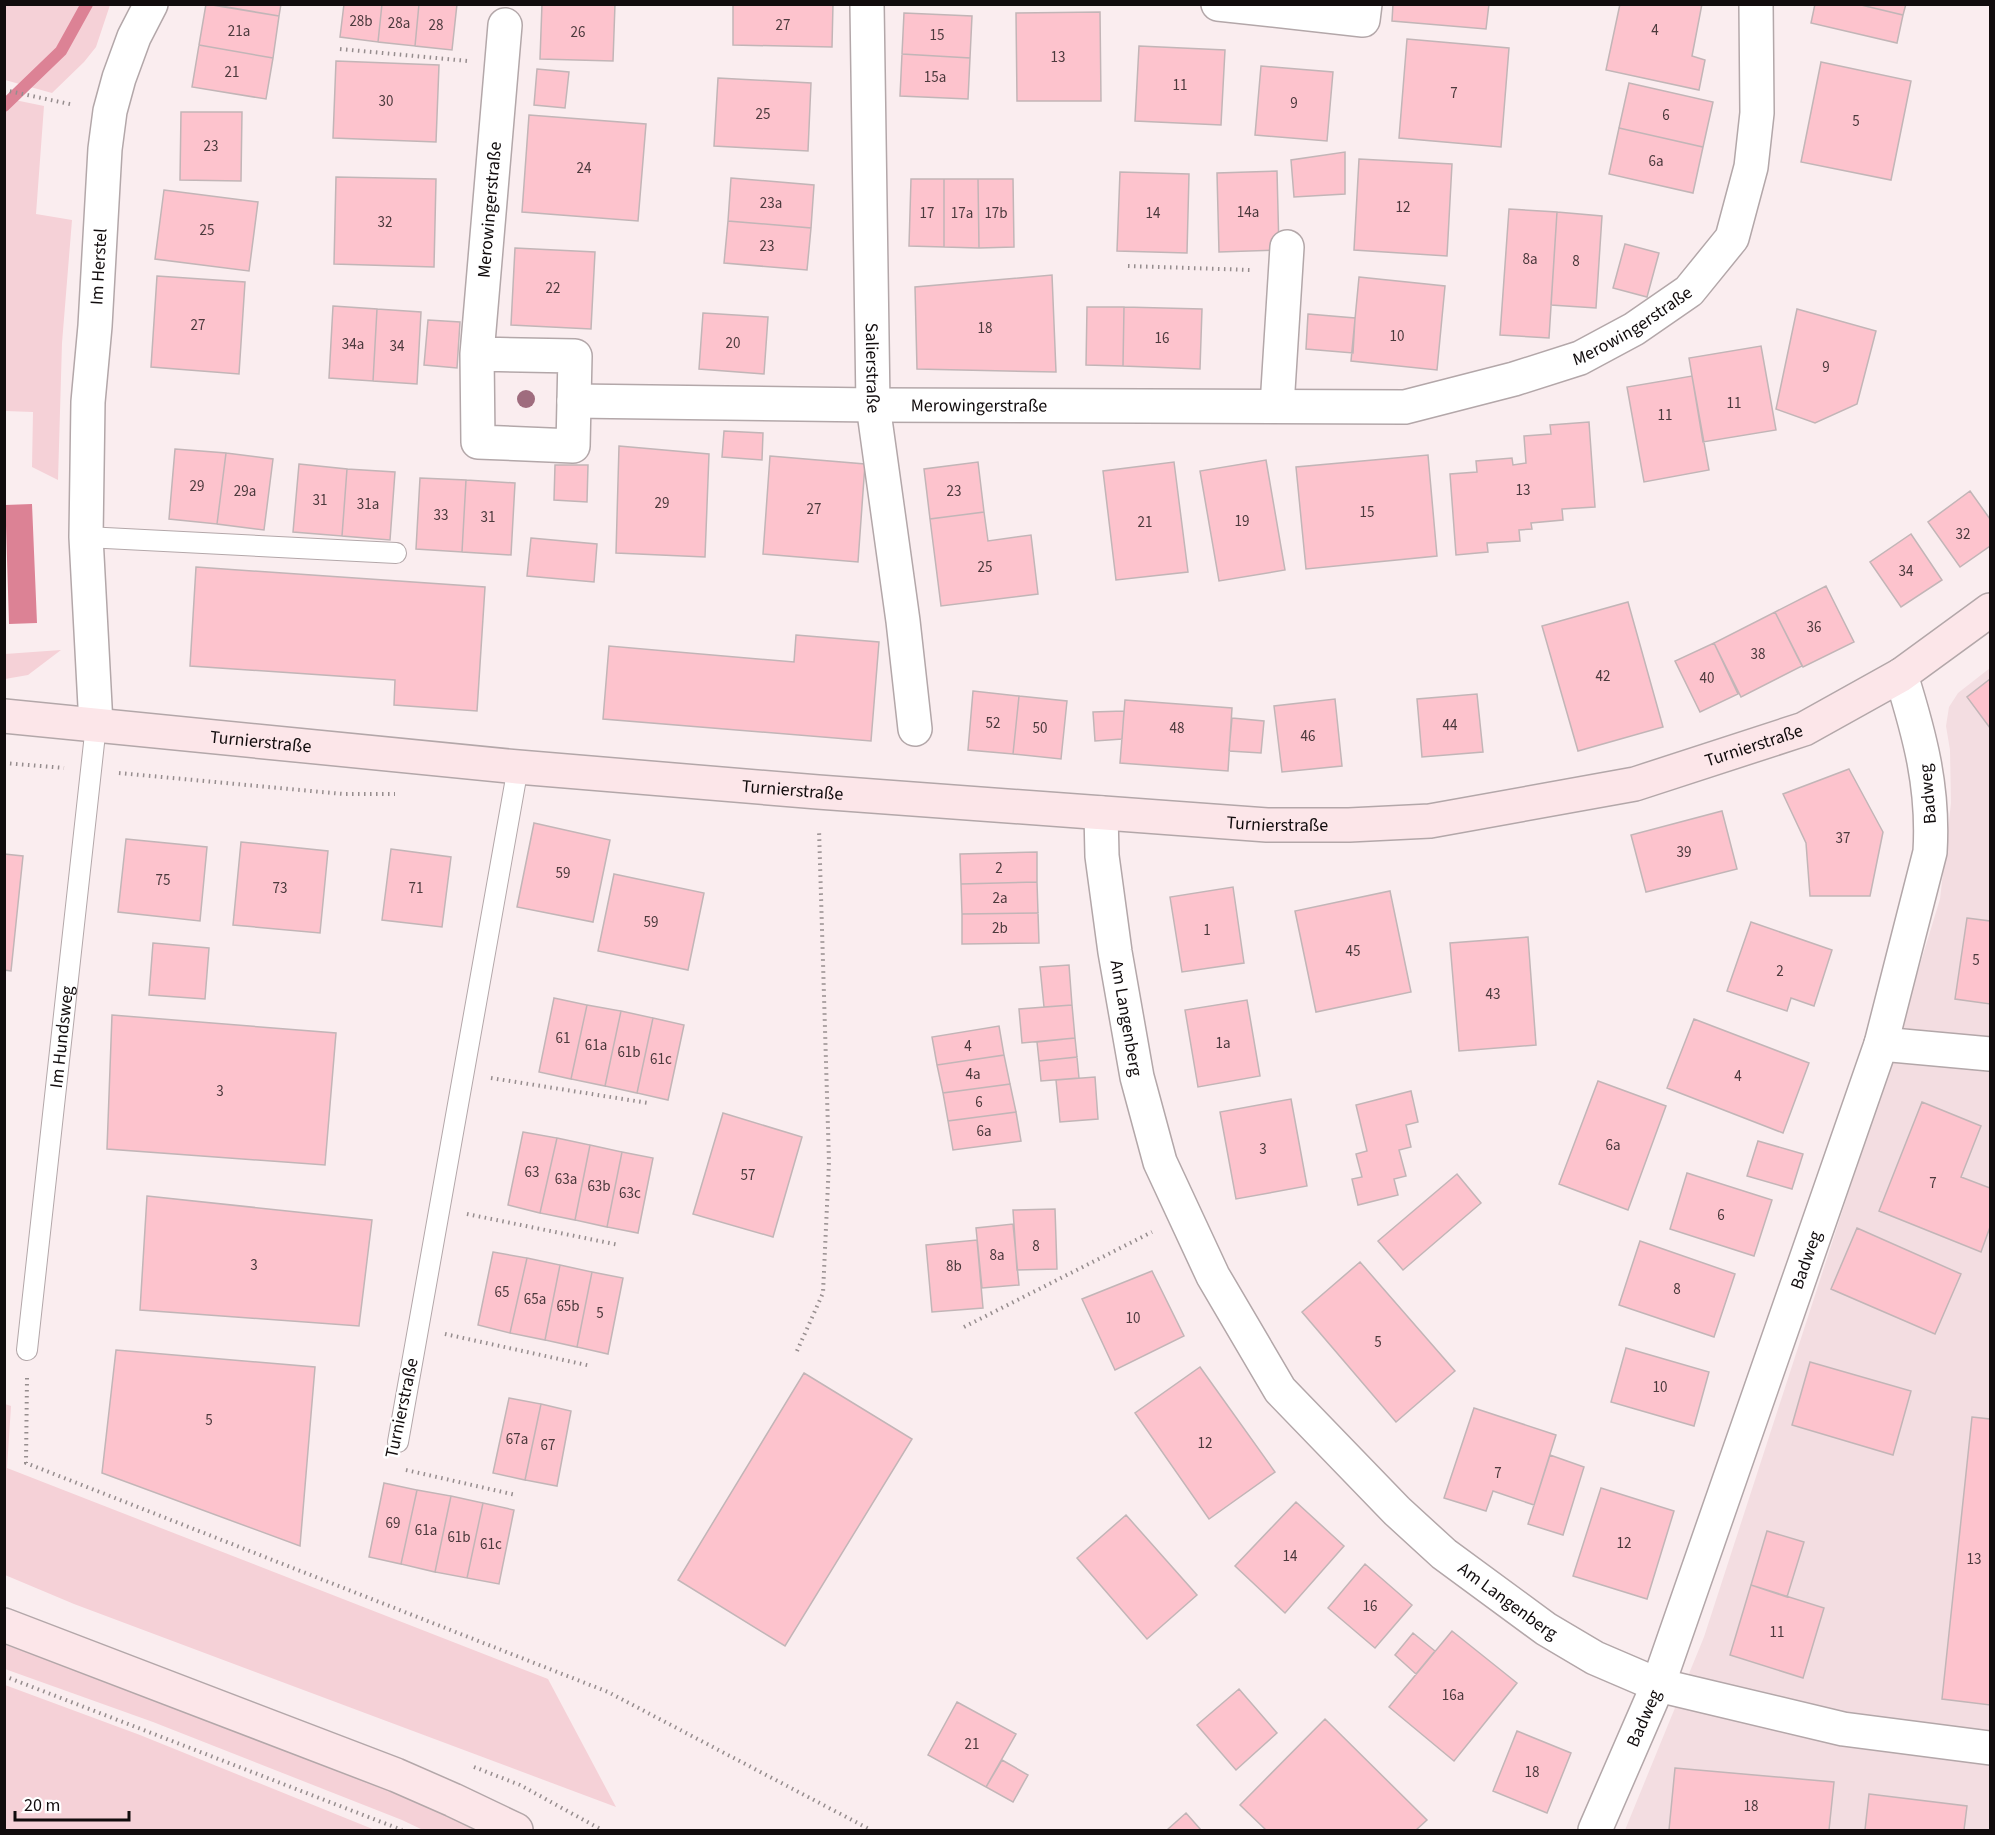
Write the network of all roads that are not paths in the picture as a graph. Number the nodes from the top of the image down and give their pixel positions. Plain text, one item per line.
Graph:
1 (151, 4) edge
2 (867, 4) edge
3 (1218, 4) edge
4 (1365, 4) edge
5 (1756, 4) edge
6 (505, 25) dead end
7 (1286, 259) road end
8 (477, 354) junction
9 (574, 401) junction
10 (873, 405) junction
11 (1277, 406) junction
12 (86, 537) junction
13 (396, 553) dead end
14 (1990, 610) edge
15 (1901, 675) junction
16 (4, 716) edge
17 (96, 725) junction
18 (915, 729) dead end
19 (518, 767) junction
20 (1101, 813) junction
21 (1881, 1044) junction
22 (1990, 1054) edge
23 (27, 1350) road end
24 (398, 1442) road end
25 (4, 1625) edge
26 (1658, 1685) junction
27 (1990, 1748) edge
28 (516, 1830) edge
29 (1595, 1830) edge

1 - 12 street, Im Herstel
2 - 10 street, Salierstraße
3 - 4 street
5 - 11 street, Merowingerstraße
6 - 8 street, Merowingerstraße
7 - 11 street
8 - 9 street, Merowingerstraße
8 - 9 street, Merowingerstraße
9 - 10 street, Merowingerstraße
10 - 11 street, Merowingerstraße
10 - 18 street, Salierstraße
12 - 13 lane
12 - 17 street, Im Herstel
14 - 15 main road, Turnierstraße
15 - 20 main road, Turnierstraße
15 - 21 street, Badweg
16 - 17 main road, Turnierstraße
17 - 19 main road, Turnierstraße
17 - 23 lane, Im Hundsweg
19 - 20 main road, Turnierstraße
19 - 24 lane, Turnierstraße
20 - 26 street, Am Langenberg
21 - 22 street
21 - 26 street, Badweg
25 - 28 main road
26 - 27 street, Am Langenberg
26 - 29 street, Badweg

